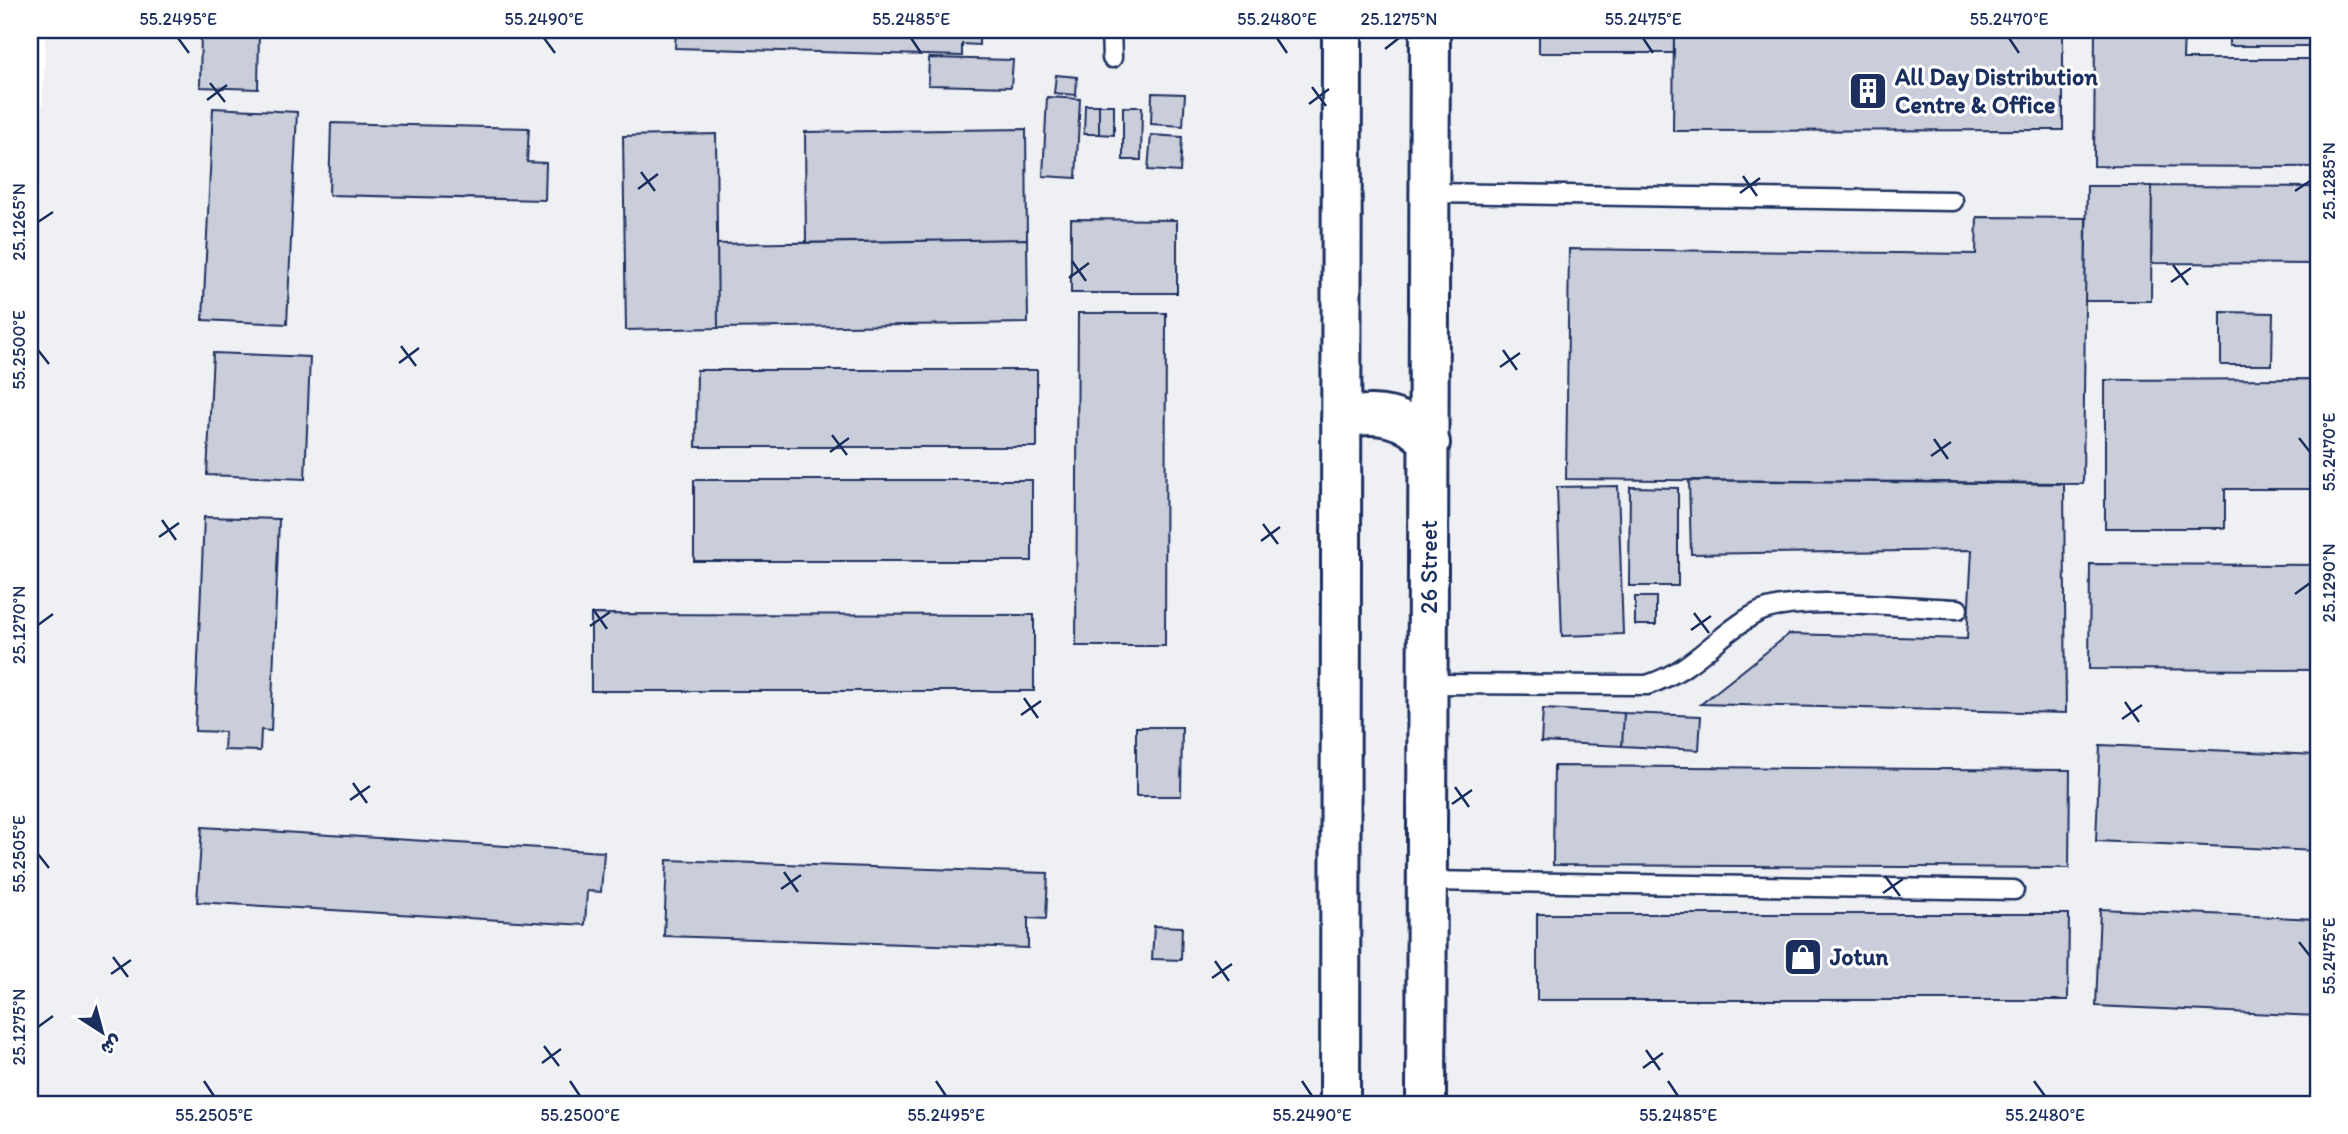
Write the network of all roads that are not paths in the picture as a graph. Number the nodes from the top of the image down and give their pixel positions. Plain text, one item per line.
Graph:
1 (1111, 30) edge
2 (1342, 30) edge
3 (1430, 30) edge
4 (1112, 58) dead end
5 (1430, 192) junction
6 (1954, 201) dead end
7 (1341, 420) junction
8 (1430, 443) junction
9 (1958, 610) dead end
10 (1428, 684) junction
11 (1428, 881) junction
12 (2014, 890) dead end
13 (1340, 1104) edge
14 (1426, 1104) edge

1 - 4 lane
2 - 7 street
3 - 5 street, 26 Street
5 - 6 lane
5 - 8 street, 26 Street
7 - 8 street
7 - 13 street
8 - 10 street, 26 Street
9 - 10 lane
10 - 11 street, 26 Street
11 - 12 lane
11 - 14 street, 26 Street

